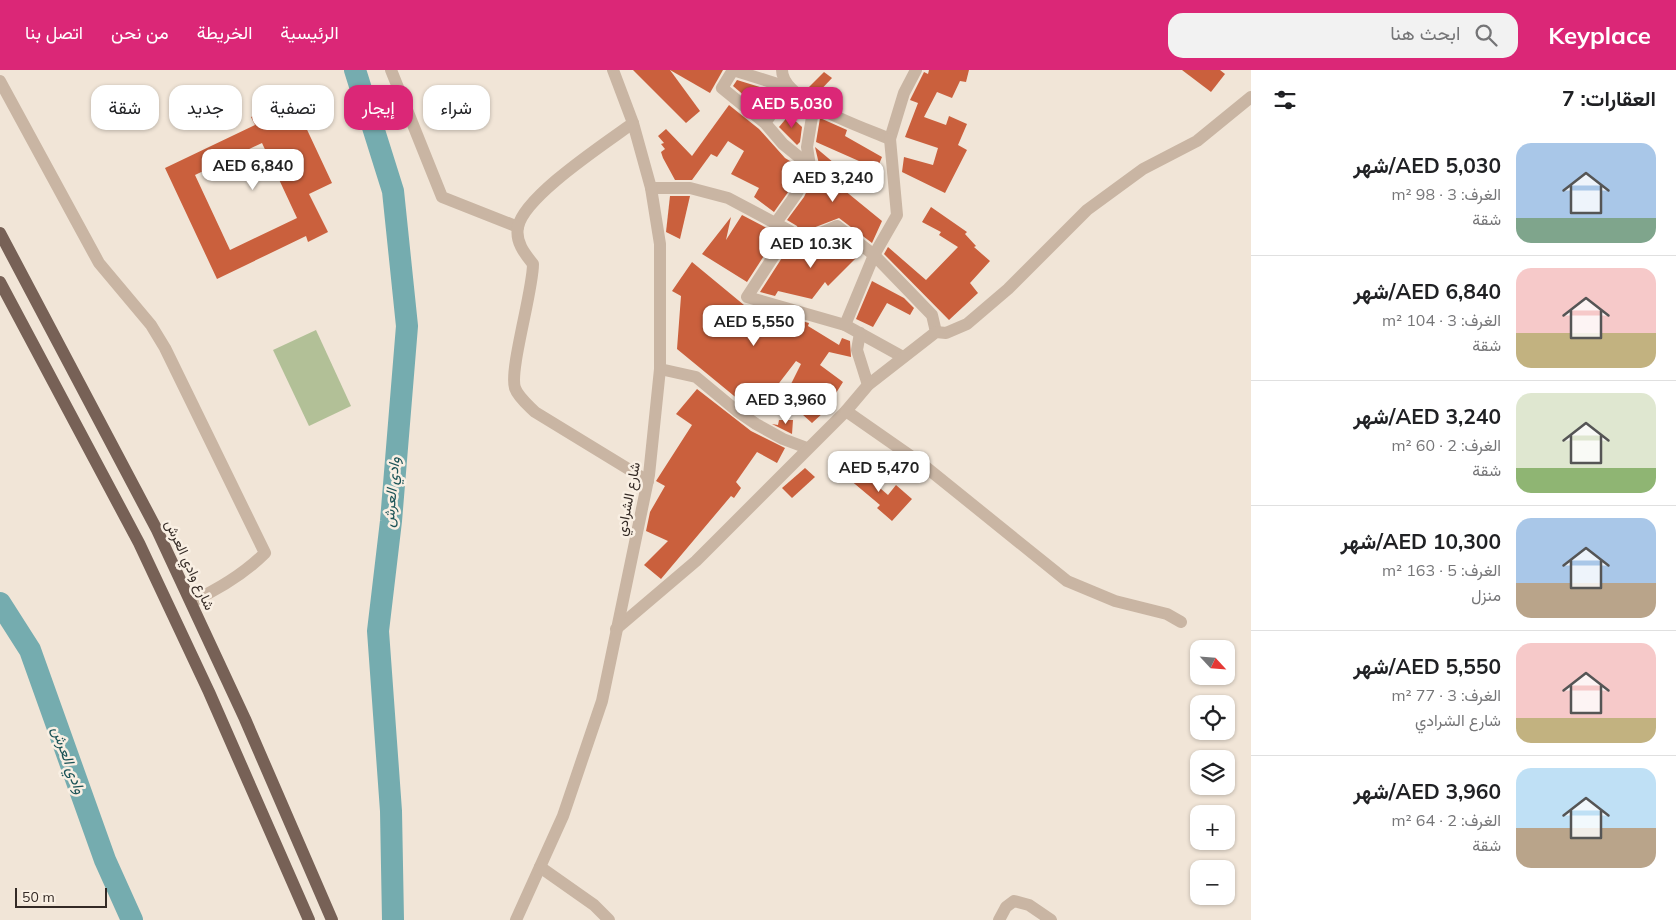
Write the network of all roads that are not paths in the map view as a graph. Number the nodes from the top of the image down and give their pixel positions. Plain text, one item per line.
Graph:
1 (391, 70) edge
2 (614, 70) edge
3 (782, 70) edge
4 (916, 70) edge
5 (0, 81) edge
6 (790, 88) junction
7 (1251, 98) edge
8 (814, 105) junction
9 (633, 123) junction
10 (765, 123) junction
11 (890, 139) junction
12 (810, 166) junction
13 (651, 188) junction
14 (775, 224) junction
15 (518, 227) junction
16 (0, 233) edge
17 (787, 238) junction
18 (874, 255) junction
19 (0, 282) edge
20 (845, 325) junction
21 (936, 332) junction
22 (860, 333) junction
23 (903, 357) junction
24 (660, 369) junction
25 (868, 385) junction
26 (846, 411) junction
27 (807, 448) junction
28 (648, 481) junction
29 (191, 602) junction
30 (1181, 622) dead end
31 (616, 629) junction
32 (540, 867) junction
33 (309, 920) edge
34 (332, 920) edge
35 (516, 920) edge
36 (609, 920) edge
37 (999, 920) edge
38 (1051, 920) edge

1 - 15 street
2 - 9 street, شارع الشرادي
3 - 6 street
4 - 11 street
5 - 29 street
6 - 8 street
6 - 10 street
6 - 10 street
7 - 21 street
8 - 11 street
8 - 12 street
9 - 13 street, شارع الشرادي
9 - 15 street
10 - 12 street
11 - 18 street
12 - 14 street
13 - 14 street
13 - 24 street, شارع الشرادي
14 - 17 street
15 - 28 street
16 - 29 main road, شارع وادي العرش
17 - 18 street
17 - 20 street
18 - 20 street
18 - 21 street
19 - 33 main road
20 - 22 street
21 - 23 street
22 - 23 street
22 - 25 street
23 - 25 street
24 - 27 street
24 - 28 street, شارع الشرادي
25 - 26 street
26 - 27 street
26 - 30 street
27 - 31 street
28 - 31 street, شارع الشرادي
29 - 34 main road, شارع وادي العرش
31 - 32 street, شارع الشرادي
32 - 35 street, شارع الشرادي
32 - 36 street
37 - 38 street

